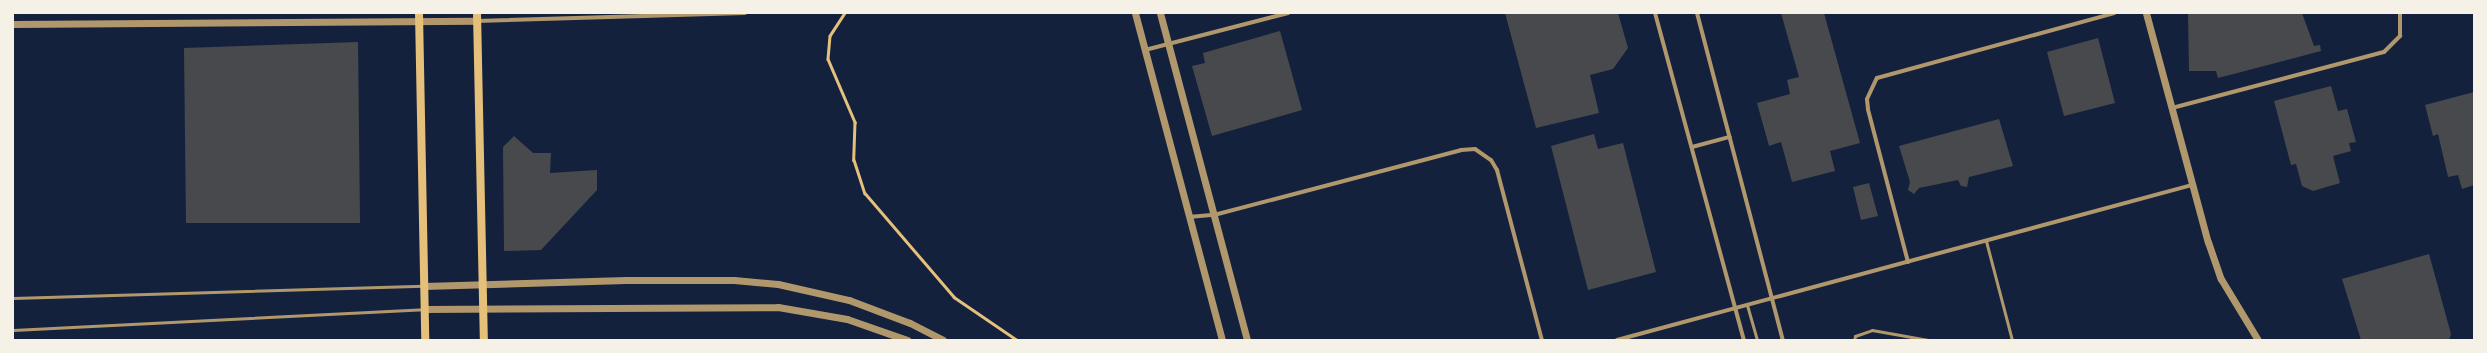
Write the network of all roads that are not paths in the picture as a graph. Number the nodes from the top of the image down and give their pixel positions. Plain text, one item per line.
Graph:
1 (419, 13) edge
2 (745, 13) edge
3 (1135, 13) edge
4 (1160, 13) edge
5 (1288, 13) edge
6 (1655, 13) edge
7 (1697, 13) edge
8 (2114, 13) edge
9 (2146, 13) edge
10 (2400, 13) edge
11 (477, 17) edge
12 (419, 23) junction
13 (13, 24) edge
14 (1168, 44) junction
15 (1145, 50) junction
16 (2172, 108) junction
17 (1730, 137) junction
18 (1692, 147) junction
19 (2192, 185) junction
20 (1214, 215) junction
21 (1189, 217) junction
22 (1986, 241) junction
23 (1908, 262) junction
24 (484, 283) junction
25 (424, 286) junction
26 (13, 298) edge
27 (1772, 298) junction
28 (1747, 305) junction
29 (1736, 308) junction
30 (425, 309) junction
31 (484, 309) junction
32 (13, 330) edge
33 (425, 340) edge
34 (484, 340) edge
35 (907, 340) edge
36 (943, 340) edge
37 (1222, 340) edge
38 (1247, 340) edge
39 (1542, 340) edge
40 (1616, 340) edge
41 (1744, 340) edge
42 (1757, 340) edge
43 (1783, 340) edge
44 (1854, 340) edge
45 (1928, 340) edge
46 (2012, 340) edge
47 (2258, 340) edge

1 - 12 main road
2 - 11 street
3 - 15 street
4 - 14 street
5 - 14 street
6 - 18 street
7 - 17 street
8 - 23 street
9 - 16 street
10 - 16 street
11 - 12 street
11 - 24 main road
12 - 13 street
12 - 25 main road
14 - 15 street
14 - 20 street
15 - 21 street
16 - 19 street
17 - 18 street
17 - 27 street
18 - 29 street
19 - 22 street
19 - 47 street
20 - 21 street
20 - 38 street
20 - 39 street
21 - 37 street
22 - 23 street
22 - 46 lane
23 - 27 street
24 - 25 street
24 - 31 main road
24 - 36 street
25 - 26 lane
25 - 30 main road
27 - 28 street
27 - 43 street
28 - 29 street
28 - 42 lane
29 - 40 street
29 - 41 street
30 - 31 street
30 - 32 lane
30 - 33 main road
31 - 34 main road
31 - 35 street
44 - 45 lane

